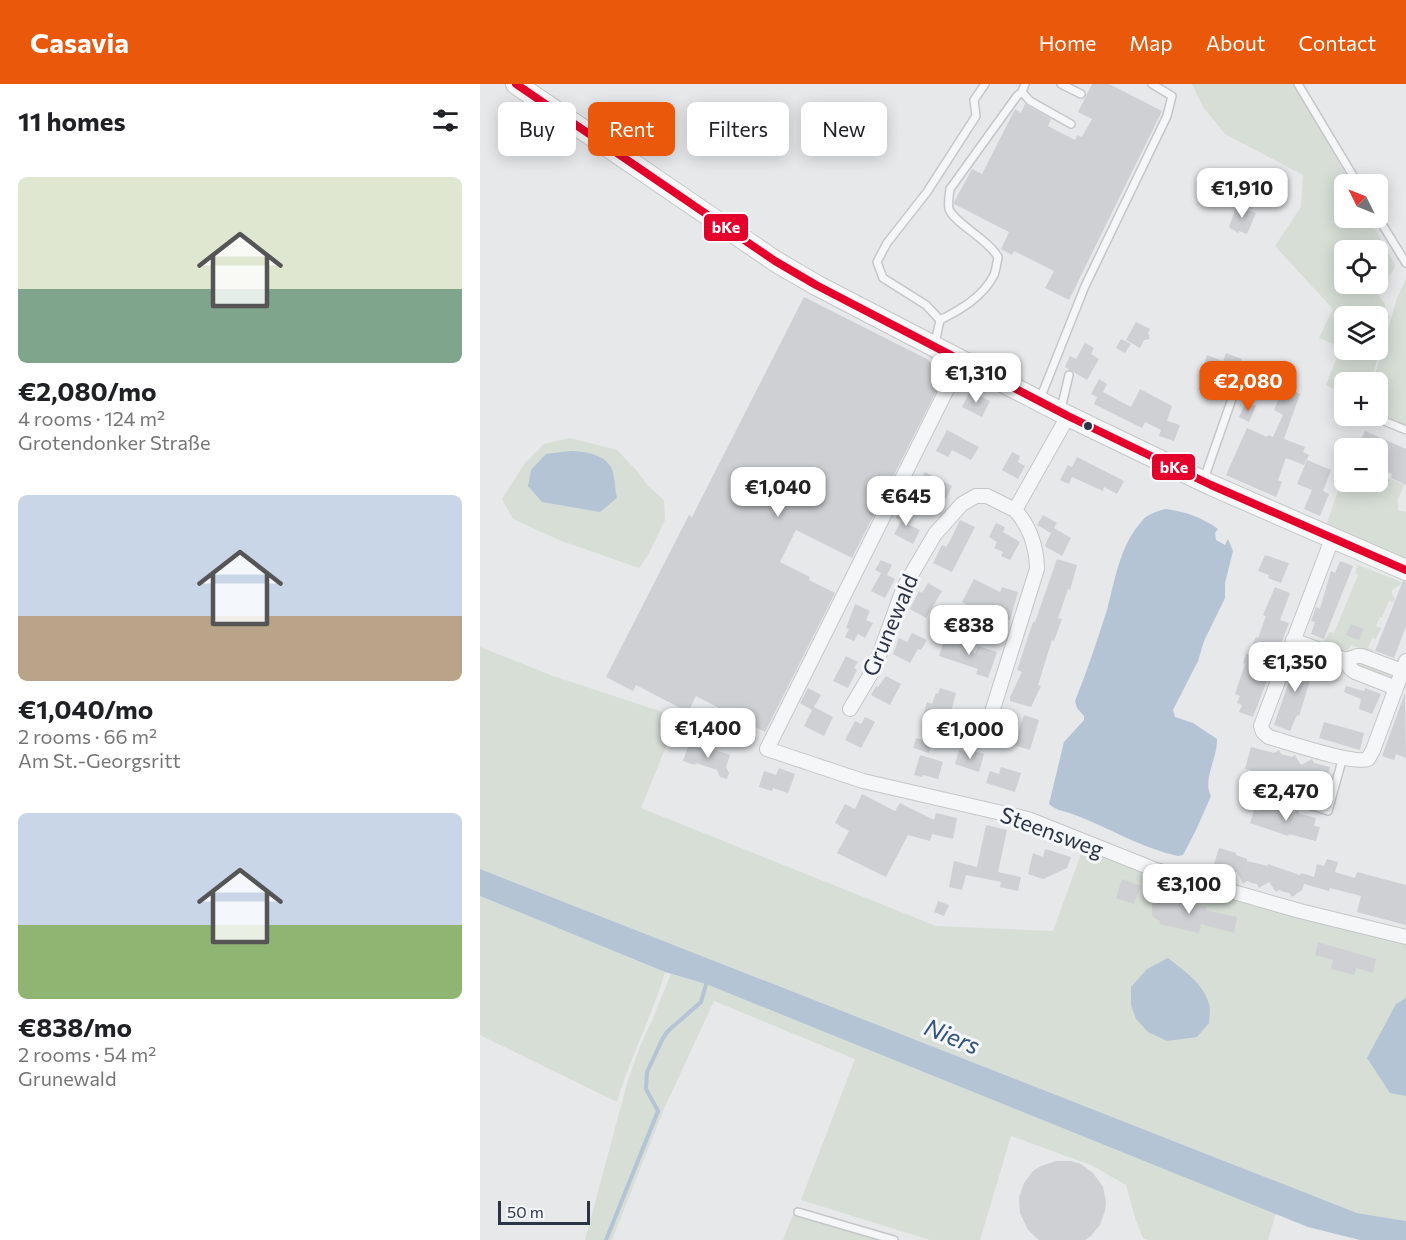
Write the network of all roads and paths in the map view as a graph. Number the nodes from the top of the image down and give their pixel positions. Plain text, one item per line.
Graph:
1 (516, 84) edge
2 (986, 84) edge
3 (1025, 84) edge
4 (1061, 84) edge
5 (1152, 84) edge
6 (1298, 84) edge
7 (1022, 92) junction
8 (1081, 94) dead end
9 (1071, 124) dead end
10 (1352, 174) edge
11 (1384, 228) edge
12 (1406, 263) edge
13 (940, 320) junction
14 (934, 345) junction
15 (962, 359) junction
16 (1070, 375) dead end
17 (1235, 390) dead end
18 (1039, 401) junction
19 (1064, 414) junction
20 (1388, 423) edge
21 (1406, 430) edge
22 (1203, 482) junction
23 (1015, 510) junction
24 (1332, 539) junction
25 (1406, 570) edge
26 (1293, 640) junction
27 (1346, 660) junction
28 (1404, 666) edge
29 (1396, 688) junction
30 (850, 709) dead end
31 (987, 728) dead end
32 (1342, 757) junction
33 (1280, 796) dead end
34 (1406, 937) edge
35 (798, 1212) dead end
36 (894, 1240) edge

1 - 14 main road
2 - 13 lane
3 - 7 lane
4 - 8 lane
5 - 18 lane
6 - 10 lane
7 - 9 lane
7 - 13 lane
11 - 12 lane
13 - 14 lane
14 - 15 main road
15 - 18 main road
15 - 34 street, Steensweg
16 - 19 lane
17 - 22 lane
18 - 19 main road
19 - 22 main road
19 - 23 street
20 - 21 lane
22 - 24 main road
23 - 30 street, Grunewald
23 - 31 street
24 - 25 main road
24 - 26 street
26 - 27 street
26 - 32 street
27 - 28 street
27 - 29 street
28 - 29 street
29 - 32 street
32 - 33 lane
35 - 36 lane

